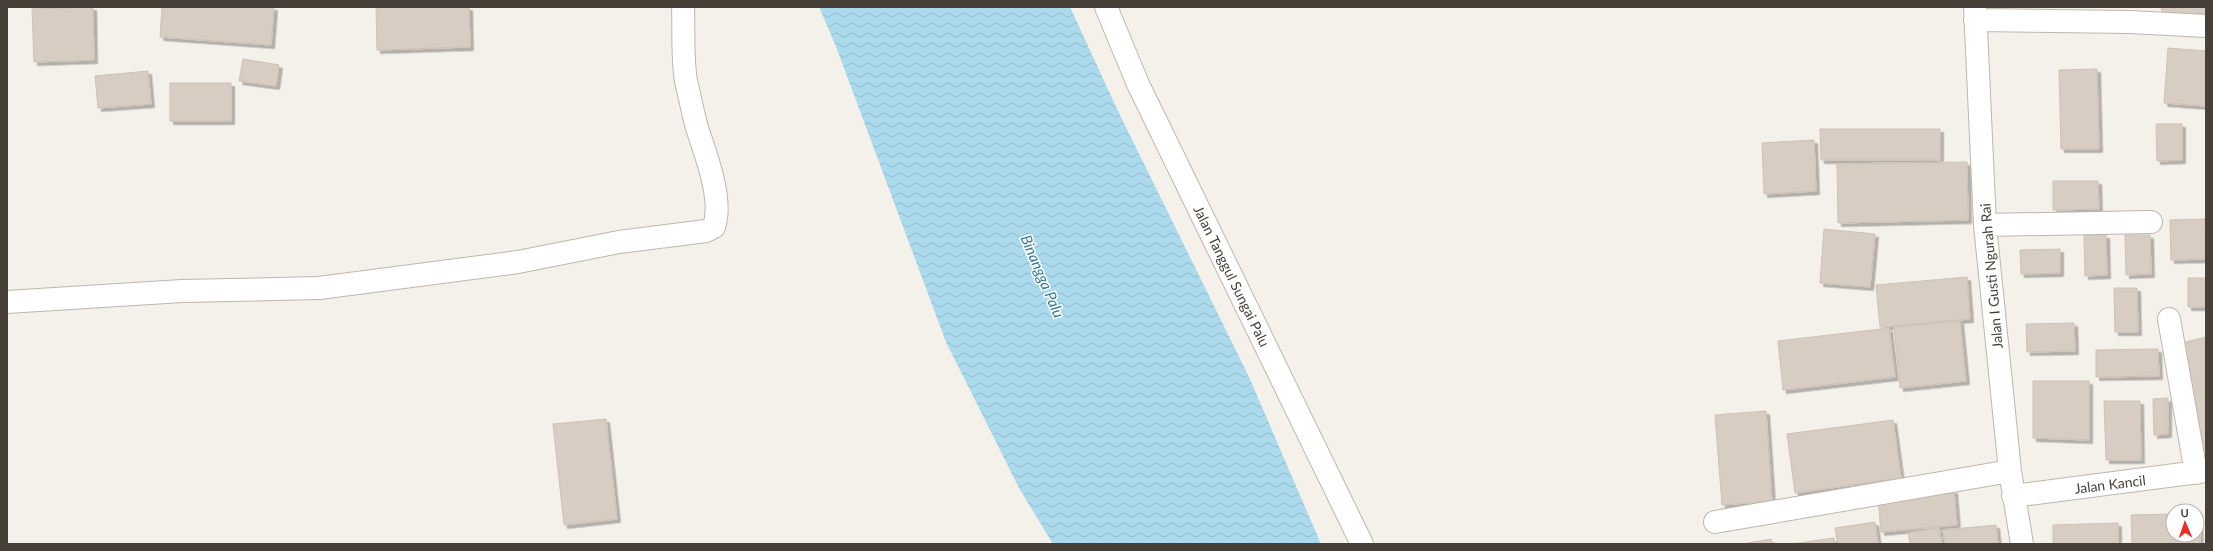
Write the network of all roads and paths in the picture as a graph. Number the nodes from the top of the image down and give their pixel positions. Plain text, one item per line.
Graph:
1 (682, 7) edge
2 (1106, 7) edge
3 (1975, 14) edge
4 (2206, 26) edge
5 (2151, 222) dead end
6 (1985, 225) junction
7 (7, 302) edge
8 (2169, 319) dead end
9 (2010, 472) junction
10 (2201, 472) edge
11 (2013, 496) junction
12 (1715, 522) dead end
13 (1362, 544) edge
14 (2022, 544) edge

1 - 7 street
2 - 13 street, Jalan Tanggul Sungai Palu
3 - 4 street
3 - 6 street, Jalan I Gusti Ngurah Rai
5 - 6 street
6 - 9 street, Jalan I Gusti Ngurah Rai
8 - 10 street
9 - 11 street, Jalan I Gusti Ngurah Rai
9 - 12 street
10 - 11 street, Jalan Kancil
11 - 14 street, Jalan I Gusti Ngurah Rai

